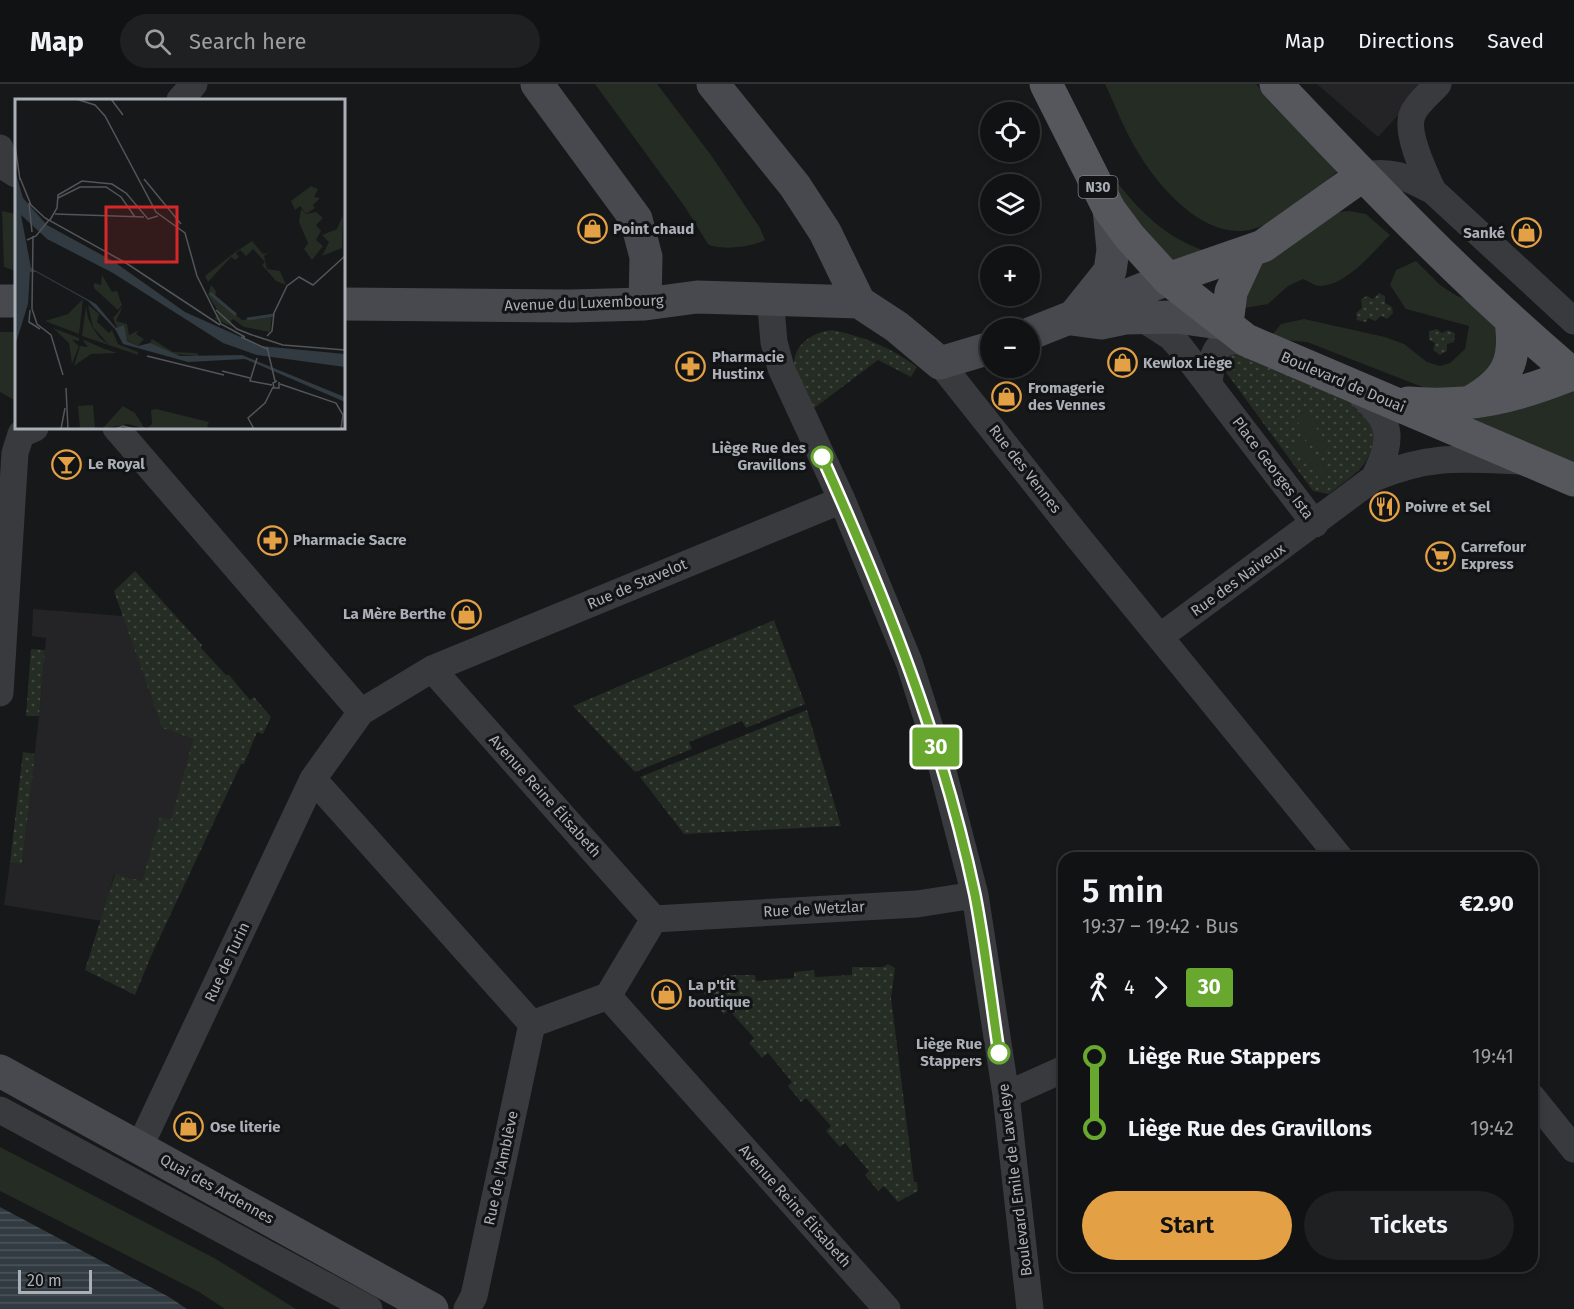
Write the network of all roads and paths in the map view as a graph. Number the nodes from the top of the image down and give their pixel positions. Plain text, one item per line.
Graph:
1 (194, 84) edge
2 (537, 84) edge
3 (713, 84) edge
4 (1046, 84) edge
5 (1276, 84) edge
6 (1438, 84) edge
7 (181, 99) edge
8 (0, 147) edge
9 (15, 173) edge
10 (1363, 175) junction
11 (1433, 191) junction
12 (1109, 209) junction
13 (1250, 251) junction
14 (1168, 279) junction
15 (770, 297) junction
16 (859, 302) junction
17 (345, 304) edge
18 (645, 304) junction
19 (1140, 317) junction
20 (1071, 320) junction
21 (1573, 320) edge
22 (1511, 321) junction
23 (1040, 330) edge
24 (1237, 332) junction
25 (980, 351) edge
26 (940, 363) junction
27 (1573, 374) edge
28 (1209, 382) junction
29 (1352, 386) junction
30 (1388, 402) junction
31 (1470, 402) junction
32 (117, 429) edge
33 (26, 436) edge
34 (1532, 462) junction
35 (1374, 478) junction
36 (1574, 480) edge
37 (842, 500) junction
38 (1315, 524) junction
39 (1161, 636) junction
40 (432, 669) junction
41 (0, 693) edge
42 (361, 712) junction
43 (313, 778) junction
44 (1335, 852) edge
45 (975, 895) junction
46 (654, 919) junction
47 (608, 996) junction
48 (532, 1024) junction
49 (0, 1071) edge
50 (1058, 1072) edge
51 (1006, 1095) junction
52 (1538, 1104) edge
53 (0, 1110) edge
54 (140, 1146) junction
55 (1574, 1149) edge
56 (369, 1309) edge
57 (432, 1309) edge
58 (467, 1309) edge
59 (887, 1309) edge
60 (1030, 1309) edge

1 - 7 street
2 - 18 street
3 - 16 street
4 - 12 main road, N30
5 - 10 main road
6 - 11 street
8 - 9 street
10 - 11 street
10 - 13 main road
10 - 22 main road
11 - 21 street
12 - 14 main road, N30
12 - 20 street
13 - 14 main road
13 - 24 main road
14 - 20 street
14 - 24 main road, Boulevard de Douai / N30
15 - 16 street, Avenue du Luxembourg
15 - 18 street, Avenue du Luxembourg
15 - 37 street, Boulevard Emile de Laveleye
16 - 26 street, Rue des Vennes
17 - 18 street, Avenue du Luxembourg
19 - 20 street
19 - 24 street
19 - 28 street, Place Georges Ista
20 - 23 street
22 - 27 main road
22 - 31 main road
24 - 28 street
24 - 29 main road, Boulevard de Douai / N30
25 - 26 street
26 - 39 street, Rue des Vennes
27 - 31 main road
28 - 38 street, Place Georges Ista
29 - 30 main road, Boulevard de Douai / N30
29 - 35 street, Place Georges Ista
30 - 31 main road
30 - 34 main road, Boulevard de Douai / N30
32 - 42 street
33 - 41 street
34 - 35 street, Boulevard de Douai
34 - 36 main road, Boulevard de Douai / N30
35 - 38 street, Place Georges Ista
37 - 40 street, Rue de Stavelot
37 - 45 street, Boulevard Emile de Laveleye
38 - 39 street, Rue des Naiveux
39 - 44 street, Rue des Vennes
40 - 42 street
40 - 46 street, Avenue Reine Élisabeth
42 - 43 street
43 - 48 street
43 - 54 street, Rue de Turin
45 - 46 street, Rue de Wetzlar
45 - 51 street, Boulevard Emile de Laveleye
46 - 47 street
47 - 48 street
47 - 59 street, Avenue Reine Élisabeth
48 - 58 street, Rue de l'Amblève
49 - 54 street, Quai des Ardennes
50 - 51 street
51 - 60 street, Boulevard Emile de Laveleye
52 - 55 street
53 - 56 street
54 - 57 street, Quai des Ardennes

